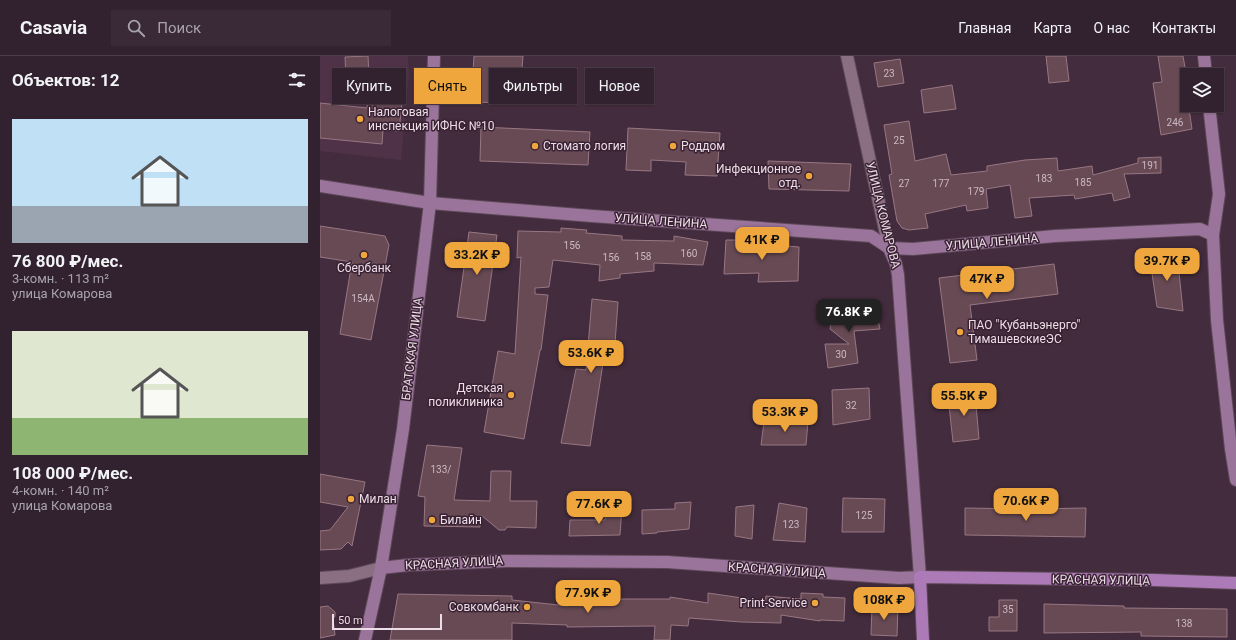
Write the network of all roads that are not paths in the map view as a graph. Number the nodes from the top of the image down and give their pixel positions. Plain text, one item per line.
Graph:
1 (434, 56) edge
2 (847, 56) edge
3 (1204, 56) edge
4 (1205, 68) edge
5 (1210, 112) edge
6 (320, 186) edge
7 (430, 203) junction
8 (1213, 235) junction
9 (889, 248) junction
10 (1236, 480) edge
11 (381, 568) junction
12 (920, 577) junction
13 (320, 578) edge
14 (1236, 583) edge
15 (365, 640) edge
16 (924, 640) edge

1 - 7 main road, БРАТСКАЯ УЛИЦА
2 - 9 street, УЛИЦА КОМАРОВА
3 - 4 main road
5 - 8 main road
6 - 7 main road, УЛИЦА ЛЕНИНА
7 - 9 main road, УЛИЦА ЛЕНИНА
7 - 11 main road, БРАТСКАЯ УЛИЦА
8 - 9 main road, УЛИЦА ЛЕНИНА
8 - 10 main road
9 - 12 main road, УЛИЦА КОМАРОВА
11 - 12 main road, КРАСНАЯ УЛИЦА
11 - 13 street, КРАСНАЯ УЛИЦА
11 - 15 main road, БРАТСКАЯ УЛИЦА
12 - 14 main road, КРАСНАЯ УЛИЦА
12 - 16 main road, УЛИЦА КОМАРОВА

